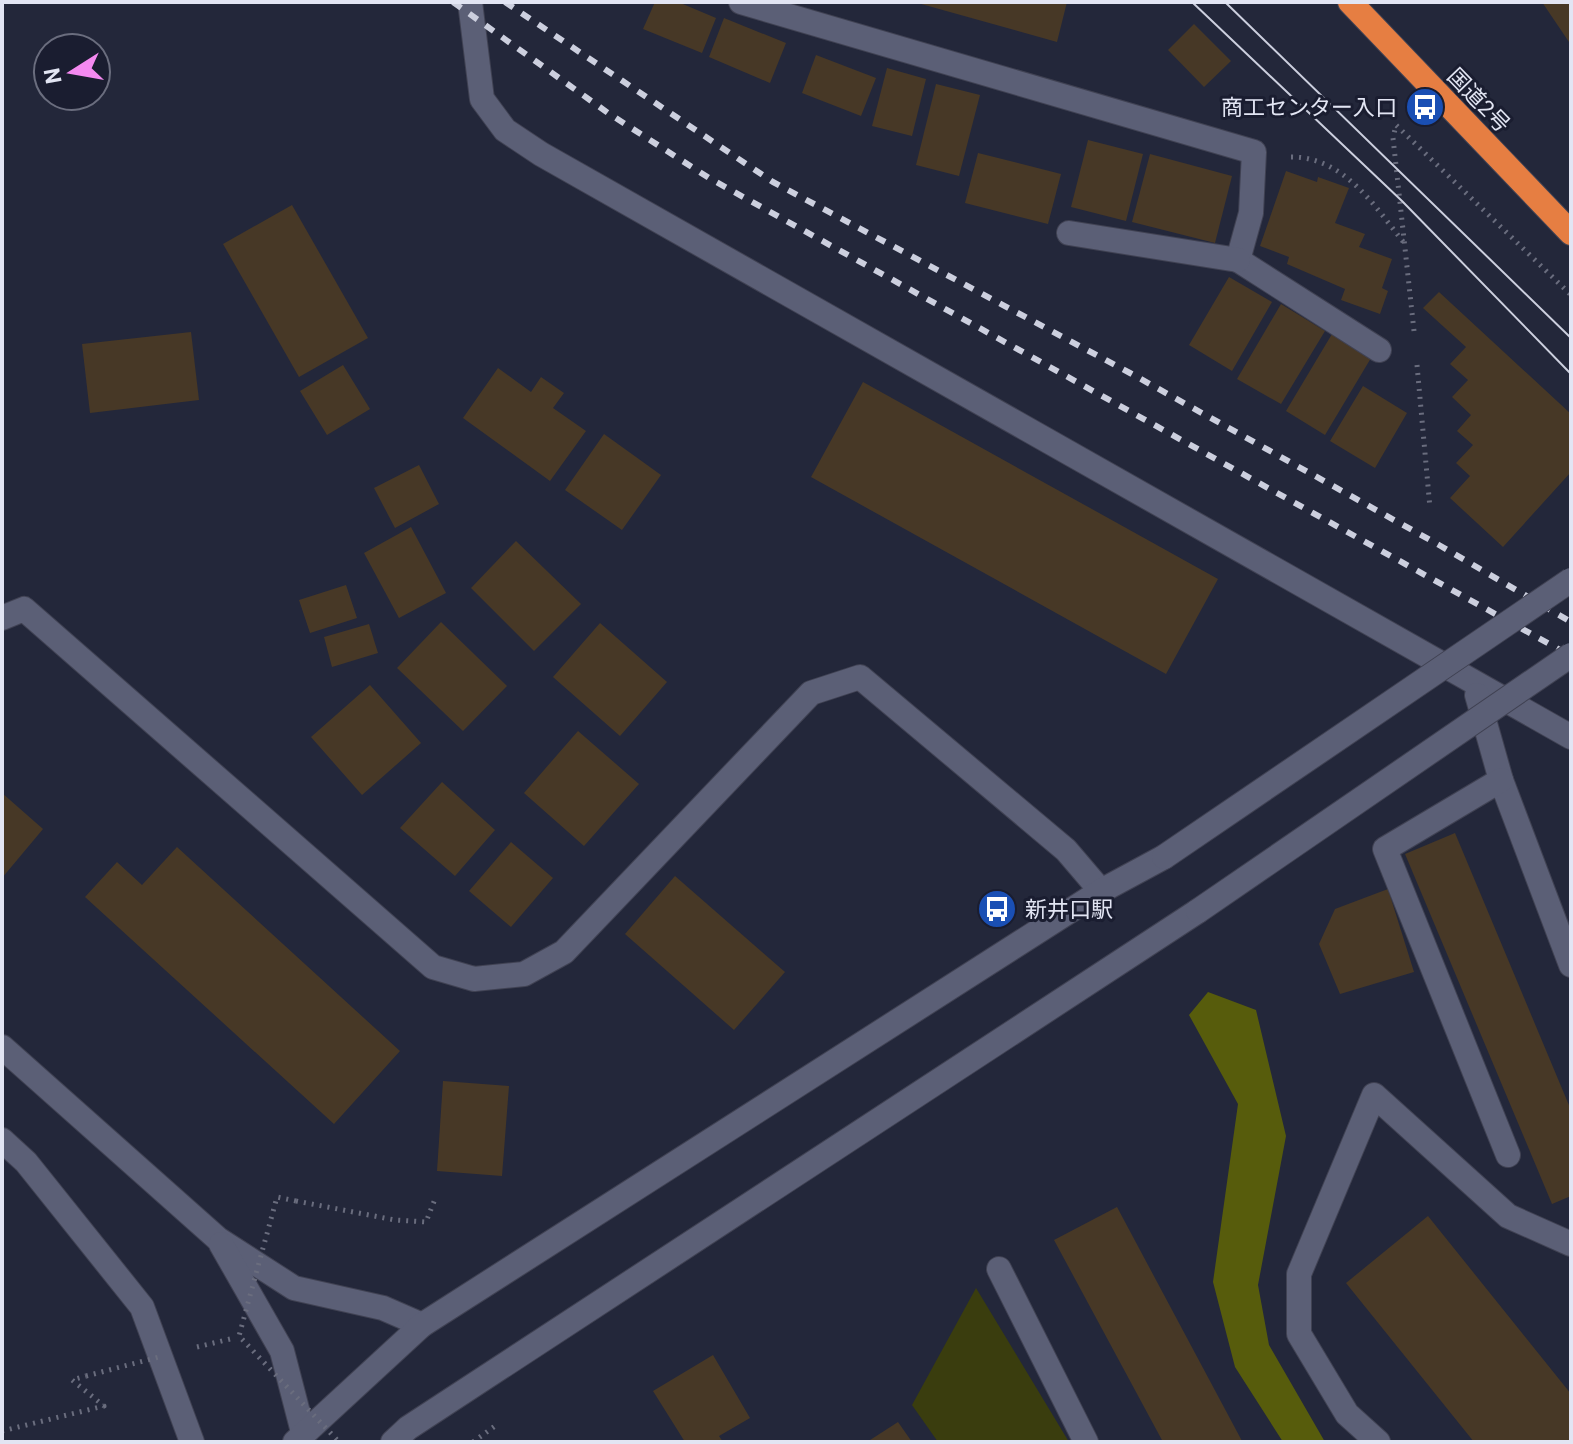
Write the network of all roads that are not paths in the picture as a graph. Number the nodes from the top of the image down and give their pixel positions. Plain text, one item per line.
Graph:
1 (470, 2) edge
2 (741, 2) edge
3 (1350, 2) edge
4 (1069, 233) dead end
5 (1571, 233) edge
6 (1238, 260) junction
7 (1379, 350) dead end
8 (1571, 580) edge
9 (2, 618) edge
10 (1571, 655) edge
11 (1473, 679) junction
12 (1571, 737) edge
13 (1501, 780) junction
14 (1101, 891) junction
15 (1571, 965) edge
16 (2, 1047) edge
17 (2, 1140) edge
18 (1508, 1155) dead end
19 (218, 1239) junction
20 (1571, 1244) edge
21 (999, 1269) dead end
22 (422, 1325) junction
23 (300, 1439) edge
24 (192, 1442) edge
25 (393, 1442) edge
26 (1086, 1442) edge
27 (1378, 1442) edge

1 - 11 street
2 - 6 street
3 - 5 highway, 国道2号
4 - 6 street
6 - 7 street
8 - 14 street, bridge
9 - 14 street
10 - 25 street, bridge
11 - 12 street
11 - 13 street
13 - 15 street
13 - 18 street
14 - 22 street
16 - 19 street
17 - 24 street
19 - 22 street
19 - 23 street
20 - 27 street
21 - 26 street
22 - 23 street

